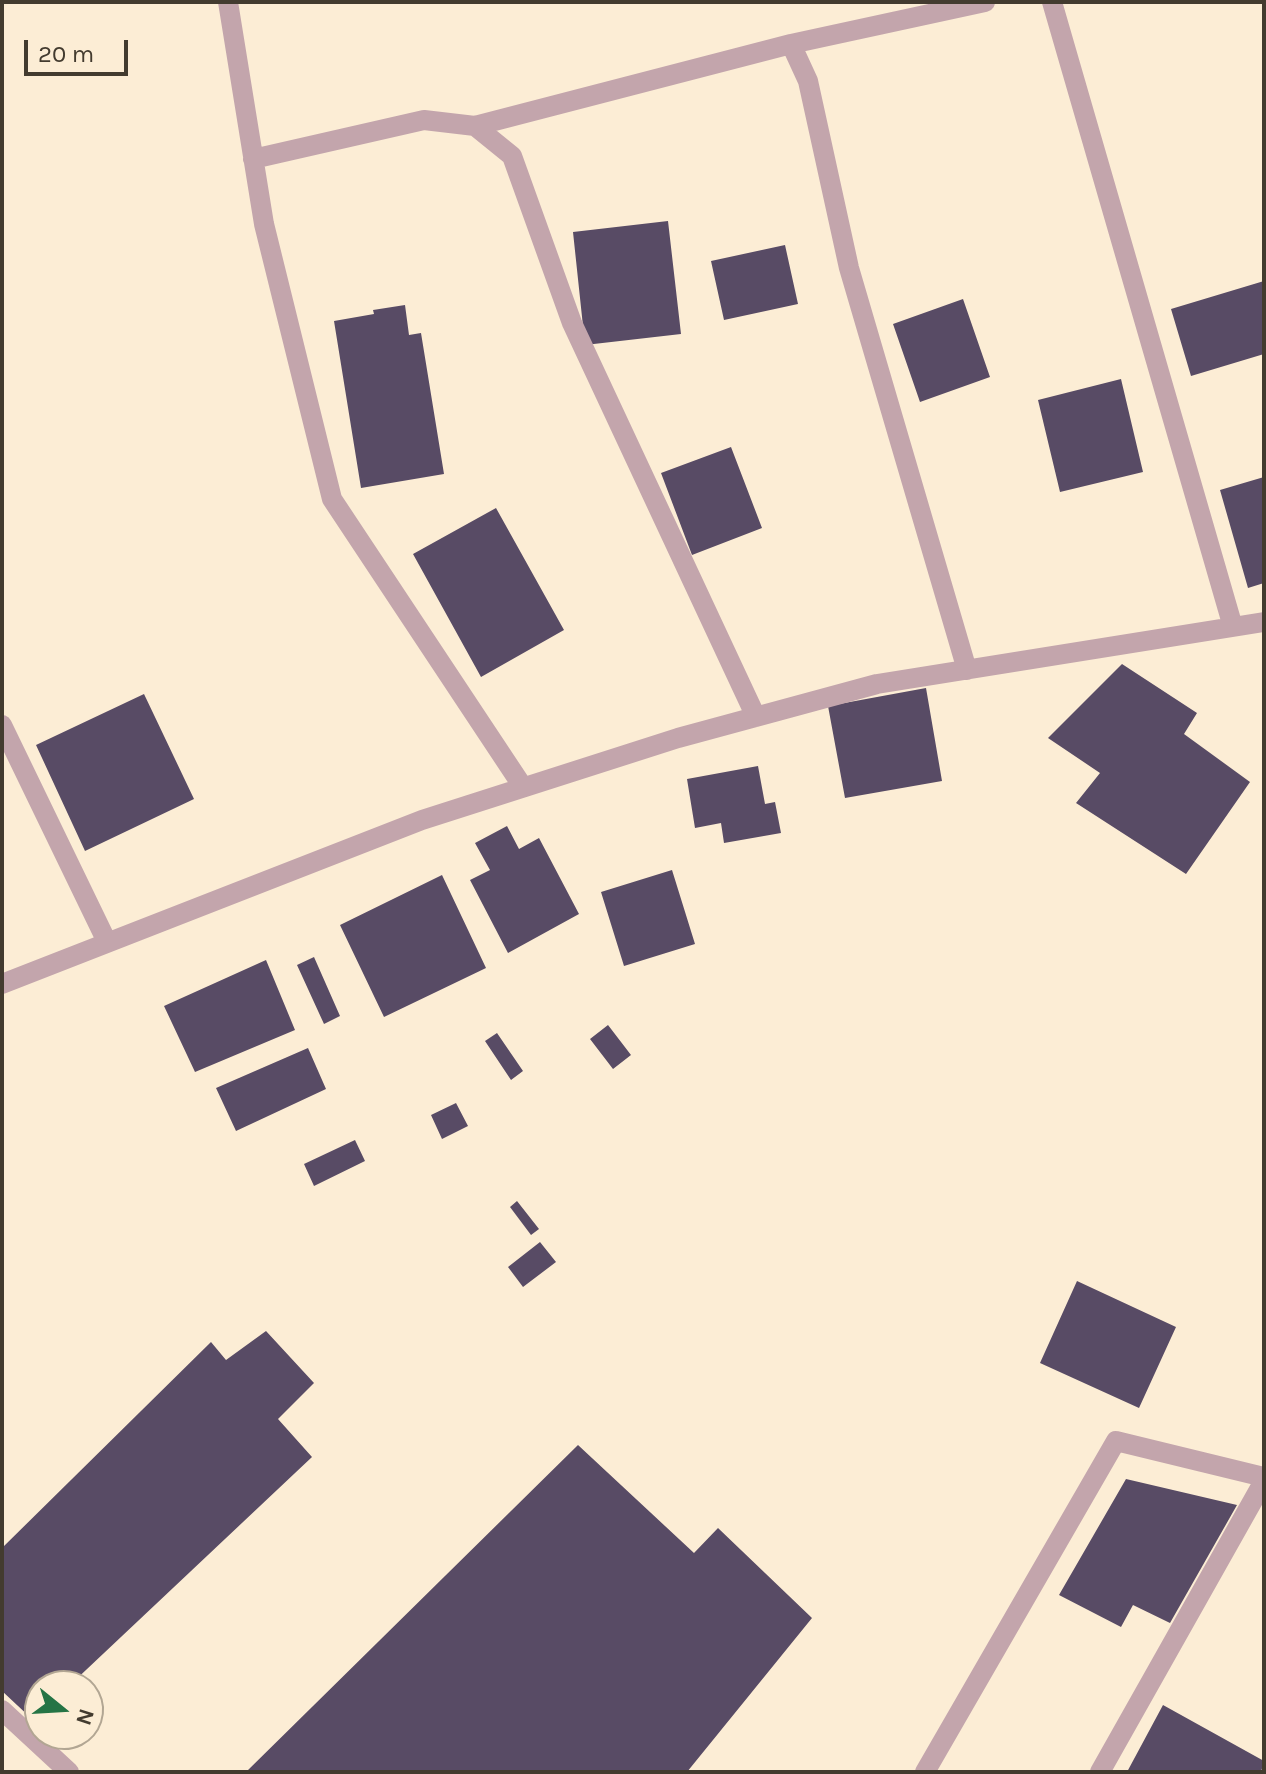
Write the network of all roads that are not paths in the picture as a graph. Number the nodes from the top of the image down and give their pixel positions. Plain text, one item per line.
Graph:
1 (228, 2) edge
2 (985, 2) edge
3 (1052, 2) edge
4 (791, 44) junction
5 (475, 126) junction
6 (253, 159) junction
7 (1264, 622) edge
8 (1233, 627) junction
9 (967, 670) junction
10 (756, 717) junction
11 (2, 725) edge
12 (523, 787) junction
13 (107, 942) junction
14 (2, 984) edge
15 (1264, 1479) edge
16 (2, 1710) edge
17 (69, 1772) edge
18 (925, 1772) edge
19 (1100, 1772) edge

1 - 6 street
2 - 4 street
3 - 8 street
4 - 5 street
4 - 9 street
5 - 6 street
5 - 10 street
6 - 12 street
7 - 8 street
8 - 9 street
9 - 10 street
10 - 12 street
11 - 13 street
12 - 13 street
13 - 14 street
15 - 18 street
15 - 19 street
16 - 17 street

